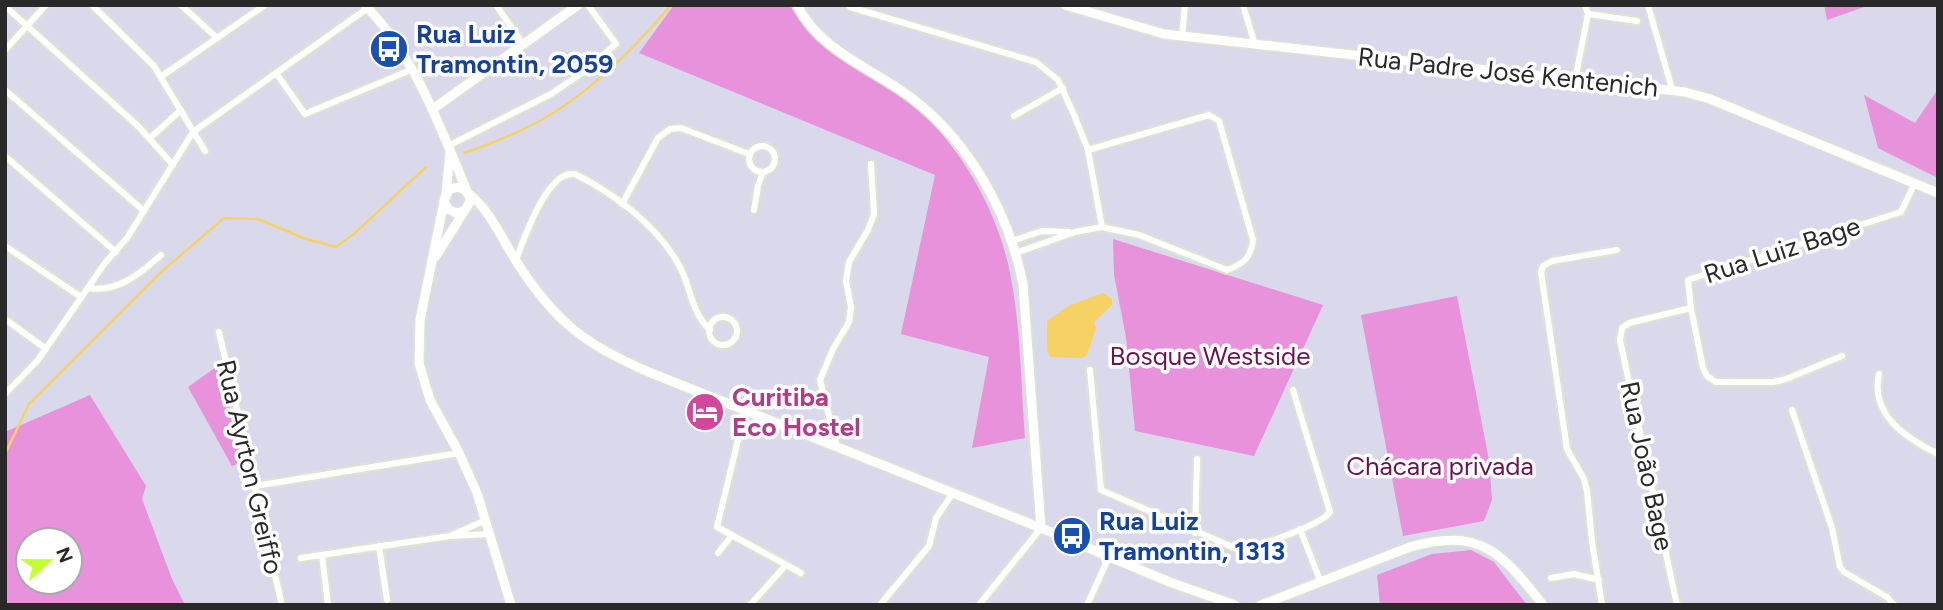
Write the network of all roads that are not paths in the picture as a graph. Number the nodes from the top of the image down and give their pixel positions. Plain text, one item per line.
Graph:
1 (46, 5) edge
2 (92, 5) edge
3 (181, 5) edge
4 (265, 5) edge
5 (496, 5) edge
6 (578, 5) edge
7 (588, 5) edge
8 (797, 5) edge
9 (1065, 5) edge
10 (1185, 5) edge
11 (1243, 5) edge
12 (1585, 5) edge
13 (1648, 5) edge
14 (5, 6) edge
15 (369, 6) edge
16 (850, 7) edge
17 (1588, 15) junction
18 (1637, 22) dead end
19 (27, 26) junction
20 (1182, 36) junction
21 (217, 38) junction
22 (523, 44) junction
23 (1255, 45) junction
24 (5, 50) edge
25 (413, 69) junction
26 (276, 74) junction
27 (162, 76) junction
28 (1575, 80) junction
29 (1063, 88) junction
30 (1672, 89) junction
31 (5, 90) edge
32 (433, 109) junction
33 (181, 110) junction
34 (1014, 117) dead end
35 (193, 132) junction
36 (150, 138) junction
37 (449, 149) junction
38 (1088, 150) junction
39 (205, 151) dead end
40 (750, 155) junction
41 (5, 156) edge
42 (871, 164) dead end
43 (173, 165) junction
44 (763, 172) junction
45 (1915, 183) junction
46 (468, 193) junction
47 (1938, 193) edge
48 (445, 195) junction
49 (622, 204) junction
50 (466, 210) junction
51 (754, 210) dead end
52 (145, 211) junction
53 (493, 223) junction
54 (1102, 227) junction
55 (1074, 232) junction
56 (1012, 241) junction
57 (5, 246) edge
58 (1617, 250) dead end
59 (116, 252) junction
60 (1016, 253) junction
61 (162, 255) dead end
62 (516, 260) junction
63 (433, 262) junction
64 (88, 288) junction
65 (81, 298) junction
66 (1691, 308) junction
67 (5, 319) edge
68 (1622, 328) joint
69 (710, 330) junction
70 (219, 332) dead end
71 (46, 349) junction
72 (1842, 356) dead end
73 (1090, 370) dead end
74 (1879, 374) dead end
75 (1293, 390) dead end
76 (5, 394) edge
77 (1791, 410) dead end
78 (745, 411) junction
79 (837, 447) junction
80 (459, 453) junction
81 (1938, 454) edge
82 (1197, 459) dead end
83 (256, 485) junction
84 (953, 493) junction
85 (486, 520) junction
86 (1041, 528) junction
87 (1300, 529) junction
88 (1195, 533) junction
89 (490, 534) junction
90 (732, 535) junction
91 (450, 536) junction
92 (379, 546) junction
93 (718, 552) dead end
94 (321, 555) junction
95 (1109, 557) junction
96 (301, 558) dead end
97 (786, 565) junction
98 (801, 573) dead end
99 (1551, 578) dead end
100 (1599, 580) junction
101 (1321, 583) junction
102 (387, 600) dead end
103 (281, 601) dead end
104 (328, 605) edge
105 (511, 605) edge
106 (750, 605) edge
107 (880, 605) edge
108 (979, 605) edge
109 (1087, 605) edge
110 (1235, 605) edge
111 (1261, 605) edge
112 (1544, 605) edge
113 (1602, 605) edge
114 (1677, 605) edge
115 (1894, 605) edge

1 - 19 street
2 - 27 street
3 - 21 street
4 - 21 street
5 - 22 street
6 - 22 main road
7 - 37 street
8 - 56 main road
9 - 20 main road, Rua Padre José Kentenich
10 - 20 street
11 - 23 street
12 - 17 street
13 - 30 street
14 - 19 street
15 - 25 main road
15 - 26 street
16 - 29 street
17 - 18 street
17 - 28 street
19 - 24 street
19 - 36 street
20 - 23 main road, Rua Padre José Kentenich
21 - 27 street
22 - 32 main road
23 - 28 main road, Rua Padre José Kentenich
25 - 26 street
25 - 32 main road
26 - 35 street
27 - 33 street
28 - 30 main road, Rua Padre José Kentenich
29 - 34 street
29 - 38 street
30 - 45 main road, Rua Padre José Kentenich
31 - 52 street
32 - 37 main road
33 - 35 street
33 - 36 street
35 - 39 street
35 - 43 street
36 - 43 street
37 - 46 main road
37 - 48 main road
38 - 54 street
38 - 54 street
40 - 44 street
40 - 44 street
40 - 49 street
41 - 59 street
42 - 79 street
43 - 52 street
44 - 51 street
45 - 47 main road, Rua Padre José Kentenich
45 - 66 street, Rua Luiz Bage
46 - 48 main road
46 - 50 main road
46 - 53 main road
48 - 50 main road
48 - 63 main road
49 - 62 street
49 - 69 street
50 - 53 main road
50 - 63 main road
52 - 59 street
53 - 62 main road
54 - 55 street
55 - 56 street
55 - 60 street
56 - 60 main road
57 - 65 street
58 - 100 street
59 - 64 street
60 - 86 main road
61 - 64 street
62 - 78 main road
63 - 80 main road
64 - 65 street
65 - 71 street
66 - 68 street, Rua Luiz Bage
66 - 72 street
67 - 71 street
68 - 114 street, Rua João Bage
69 - 69 street
70 - 83 street, Rua Ayrton Greiffo
71 - 76 street
73 - 88 street
74 - 81 street
75 - 87 street
77 - 115 street
78 - 79 main road
78 - 90 street
79 - 84 main road
80 - 83 street
80 - 85 main road
82 - 88 street
83 - 103 street, Rua Ayrton Greiffo
84 - 86 main road
84 - 107 street
85 - 89 main road
85 - 91 street
86 - 95 main road
86 - 108 street
87 - 88 street
87 - 101 street
89 - 91 street
89 - 105 main road
90 - 93 street
90 - 97 street
91 - 92 street
92 - 94 street
92 - 102 street
94 - 96 street
94 - 104 street
95 - 109 street
95 - 110 main road
97 - 98 street
97 - 106 street
99 - 100 street
100 - 113 street
101 - 111 main road
101 - 112 main road

